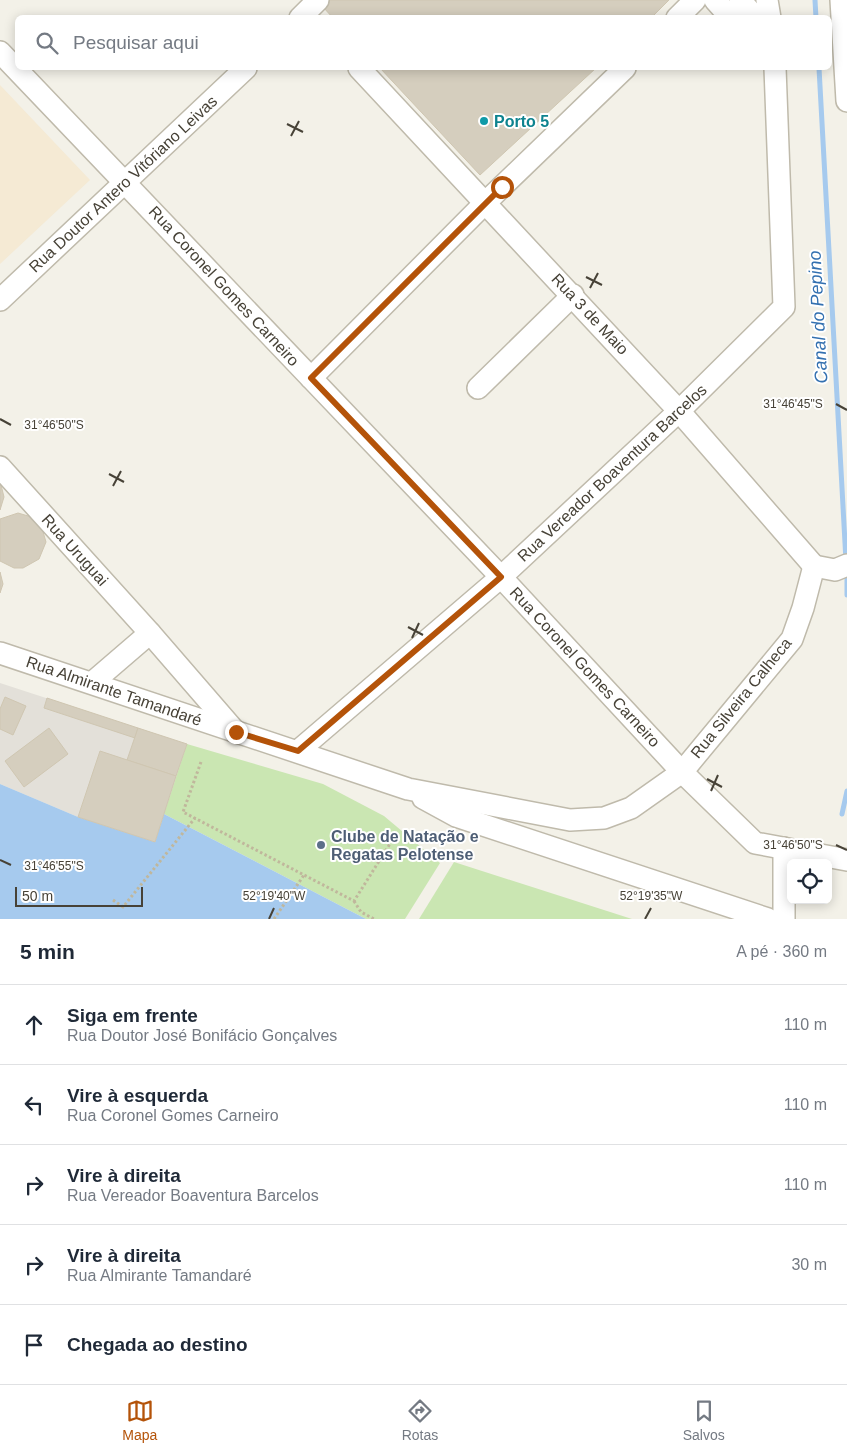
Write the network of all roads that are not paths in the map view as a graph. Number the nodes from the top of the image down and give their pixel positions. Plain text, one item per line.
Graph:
1 (695, 0) edge
2 (715, 0) edge
3 (740, 0) edge
4 (767, 0) edge
5 (841, 0) edge
6 (680, 15) edge
7 (729, 15) edge
8 (753, 15) edge
9 (770, 15) edge
10 (0, 52) edge
11 (15, 67) edge
12 (17, 70) edge
13 (244, 70) edge
14 (361, 70) edge
15 (623, 70) edge
16 (775, 70) edge
17 (847, 101) edge
18 (125, 181) junction
19 (486, 202) junction
20 (572, 295) junction
21 (0, 300) edge
22 (311, 378) junction
23 (478, 388) dead end
24 (679, 411) junction
25 (0, 467) edge
26 (814, 566) junction
27 (841, 567) edge
28 (501, 577) junction
29 (150, 633) junction
30 (0, 653) edge
31 (93, 682) junction
32 (236, 732) junction
33 (298, 751) junction
34 (682, 772) junction
35 (408, 789) junction
36 (784, 848) junction
37 (847, 860) edge
38 (768, 919) edge
39 (784, 919) edge

1 - 6 street
2 - 7 street
3 - 8 street
4 - 9 street
5 - 17 street
10 - 11 street, Rua Coronel Gomes Carneiro
12 - 18 street, Rua Coronel Gomes Carneiro
13 - 18 street, Rua Doutor Antero Vitóriano Leivas
14 - 19 street, Rua 3 de Maio
15 - 19 street
16 - 24 street, Rua Vereador Boaventura Barcelos
18 - 21 street, Rua Doutor Antero Vitóriano Leivas
18 - 22 street, Rua Coronel Gomes Carneiro
19 - 20 street, Rua 3 de Maio
19 - 22 street
20 - 23 street
20 - 24 street, Rua 3 de Maio
22 - 28 street, Rua Coronel Gomes Carneiro
24 - 26 street, Rua 3 de Maio
24 - 28 street, Rua Vereador Boaventura Barcelos
25 - 29 street, Rua Uruguai
26 - 27 street
26 - 34 street, Rua Silveira Calheca
28 - 33 street, Rua Vereador Boaventura Barcelos
28 - 34 street, Rua Coronel Gomes Carneiro
29 - 31 street
29 - 32 street, Rua Uruguai
30 - 31 street, Rua Almirante Tamandaré
31 - 32 street, Rua Almirante Tamandaré
32 - 33 street, Rua Almirante Tamandaré
33 - 35 street, Rua Almirante Tamandaré
34 - 35 street, Rua Almirante Tamandaré
34 - 36 street, Rua Coronel Gomes Carneiro
35 - 38 street
36 - 37 street, Rua Coronel Gomes Carneiro
36 - 39 street

